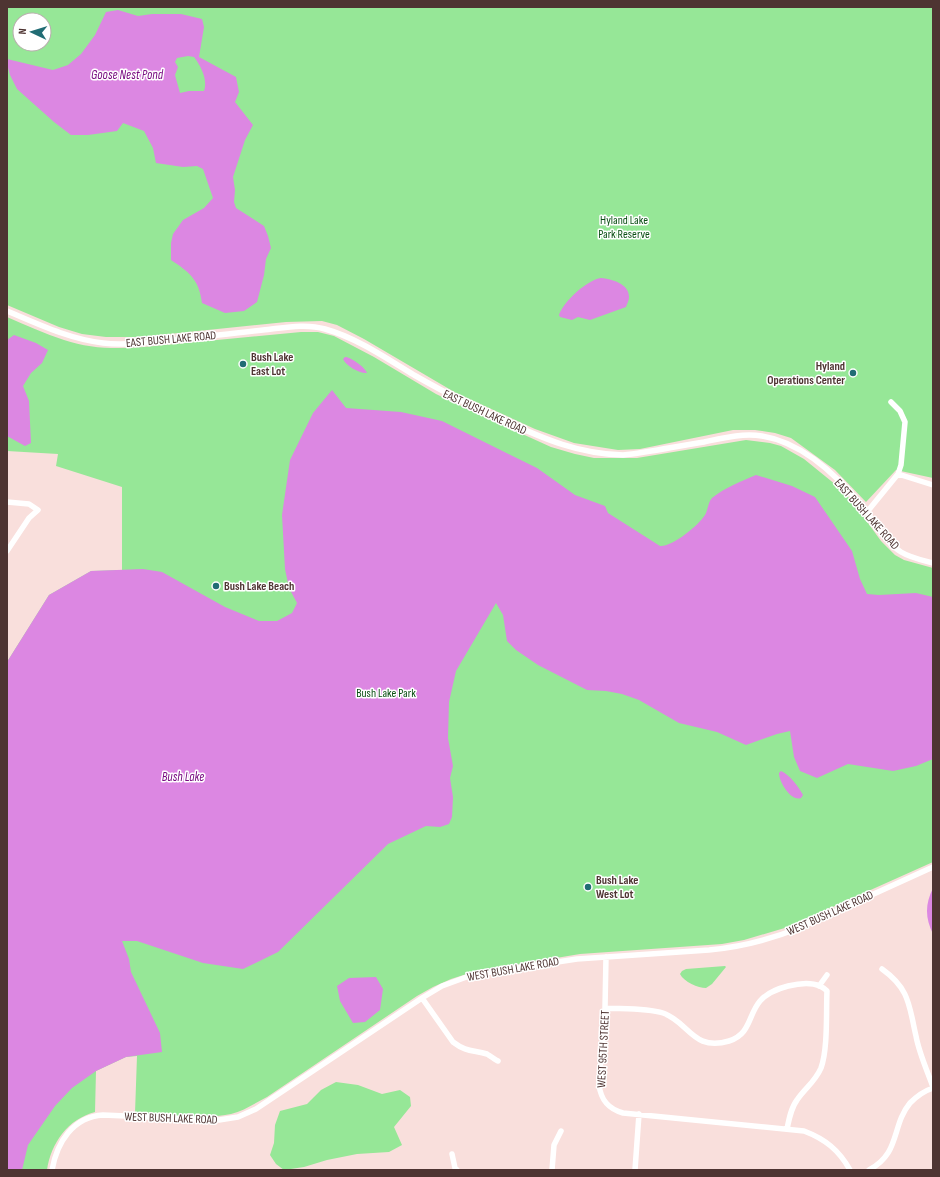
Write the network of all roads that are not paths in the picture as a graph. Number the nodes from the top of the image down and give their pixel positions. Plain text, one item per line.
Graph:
1 (7, 312) edge
2 (891, 402) dead end
3 (898, 474) junction
4 (933, 485) edge
5 (7, 502) edge
6 (866, 512) junction
7 (7, 551) edge
8 (933, 563) edge
9 (933, 867) edge
10 (606, 957) junction
11 (882, 969) dead end
12 (827, 975) dead end
13 (819, 986) junction
14 (422, 998) junction
15 (605, 1008) junction
16 (498, 1061) dead end
17 (933, 1087) edge
18 (639, 1114) junction
19 (787, 1129) junction
20 (561, 1131) dead end
21 (452, 1154) dead end
22 (52, 1170) edge
23 (457, 1170) edge
24 (552, 1170) edge
25 (635, 1170) edge
26 (850, 1170) edge
27 (869, 1170) edge

1 - 6 street, EAST BUSH LAKE ROAD
2 - 3 street
3 - 4 street
3 - 6 street
5 - 7 street
6 - 8 street, EAST BUSH LAKE ROAD
9 - 10 street, WEST BUSH LAKE ROAD
10 - 14 street, WEST BUSH LAKE ROAD
10 - 15 street, WEST 95TH STREET
11 - 17 street
12 - 13 street
13 - 15 street
13 - 19 street
14 - 16 street
14 - 22 street, WEST BUSH LAKE ROAD
15 - 18 street, WEST 95TH STREET
17 - 27 street
18 - 19 street, WEST 95TH STREET
18 - 25 street
19 - 26 street, WEST 95TH STREET
20 - 24 street
21 - 23 street

